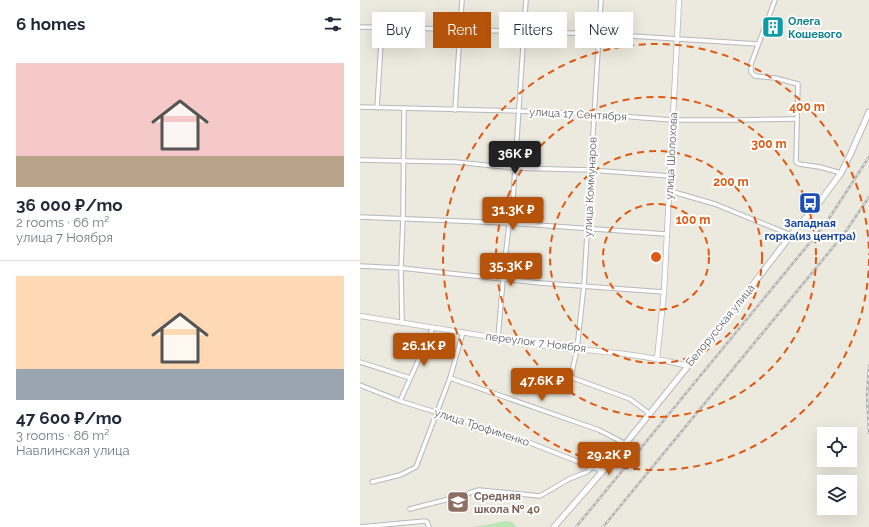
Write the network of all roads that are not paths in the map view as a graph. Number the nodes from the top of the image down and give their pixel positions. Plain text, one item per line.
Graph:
1 (462, 0) edge
2 (526, 0) edge
3 (601, 0) edge
4 (679, 0) edge
5 (775, 0) edge
6 (461, 12) edge
7 (525, 12) edge
8 (601, 12) edge
9 (360, 27) edge
10 (372, 27) edge
11 (633, 36) edge
12 (677, 38) junction
13 (758, 44) junction
14 (381, 48) edge
15 (459, 48) edge
16 (523, 48) edge
17 (599, 48) edge
18 (360, 108) edge
19 (377, 108) junction
20 (404, 108) junction
21 (455, 110) junction
22 (518, 111) junction
23 (869, 112) edge
24 (593, 114) junction
25 (797, 119) junction
26 (672, 120) junction
27 (360, 160) edge
28 (404, 160) junction
29 (514, 168) junction
30 (590, 170) junction
31 (841, 173) junction
32 (670, 176) junction
33 (670, 191) junction
34 (360, 217) edge
35 (403, 218) junction
36 (508, 223) junction
37 (588, 228) junction
38 (666, 234) junction
39 (791, 235) junction
40 (360, 266) edge
41 (401, 268) junction
42 (503, 278) junction
43 (584, 285) junction
44 (664, 292) junction
45 (360, 316) edge
46 (402, 323) junction
47 (433, 328) junction
48 (463, 332) junction
49 (498, 338) junction
50 (577, 349) junction
51 (657, 359) junction
52 (360, 362) edge
53 (688, 366) junction
54 (410, 378) junction
55 (450, 378) junction
56 (360, 384) edge
57 (400, 400) junction
58 (438, 412) junction
59 (650, 414) junction
60 (626, 444) junction
61 (592, 467) junction
62 (602, 471) junction
63 (372, 482) dead end
64 (410, 508) dead end
65 (396, 526) edge
66 (360, 527) edge
67 (428, 527) edge
68 (554, 527) edge

1 - 6 street
2 - 7 street
3 - 8 street, улица Коммунаров
4 - 12 street, улица Шолохова
5 - 13 street
9 - 10 street
11 - 12 street
12 - 13 street
12 - 26 street, улица Шолохова
13 - 25 street
14 - 19 street
15 - 21 street
16 - 22 street
17 - 24 street, улица Коммунаров
18 - 19 street, улица 17 Сентября
19 - 20 street, улица 17 Сентября
20 - 21 street, улица 17 Сентября
20 - 28 street
21 - 22 street, улица 17 Сентября
22 - 24 street, улица 17 Сентября
22 - 29 street
23 - 31 main road, Белорусская улица
24 - 26 street, улица 17 Сентября
24 - 30 street, улица Коммунаров
25 - 26 street, улица 17 Сентября
25 - 31 street
26 - 32 street, улица Шолохова
27 - 28 street
28 - 29 street
28 - 35 street
29 - 30 street
29 - 36 street
30 - 32 street
30 - 37 street, улица Коммунаров
31 - 39 main road, Белорусская улица
32 - 33 street, улица Шолохова
33 - 38 street, улица Шолохова
33 - 39 street
34 - 35 street
35 - 36 street
35 - 41 street
36 - 37 street
36 - 42 street
37 - 38 street
37 - 43 street, улица Коммунаров
38 - 44 street, улица Шолохова
39 - 53 main road, Белорусская улица
40 - 41 street
41 - 42 street
41 - 46 street
42 - 43 street
42 - 49 street
43 - 44 street
43 - 50 street, улица Коммунаров
44 - 51 street, улица Шолохова
45 - 46 street, переулок 7 Ноября
46 - 47 street, переулок 7 Ноября
47 - 48 street, переулок 7 Ноября
47 - 54 street
48 - 49 street, переулок 7 Ноября
48 - 55 street
49 - 50 street, переулок 7 Ноября
50 - 51 street, переулок 7 Ноября
50 - 59 street, улица Коммунаров
51 - 53 street, переулок 7 Ноября
52 - 54 street
53 - 59 main road, Белорусская улица
54 - 57 street
55 - 58 street
55 - 60 street
56 - 57 street, улица Трофименко
57 - 58 street, улица Трофименко
58 - 61 street, улица Трофименко
58 - 63 street
59 - 60 main road, Белорусская улица
60 - 62 main road, Белорусская улица
61 - 62 street, улица Трофименко
61 - 64 street
62 - 68 main road, Белорусская улица
65 - 66 street
65 - 67 street

